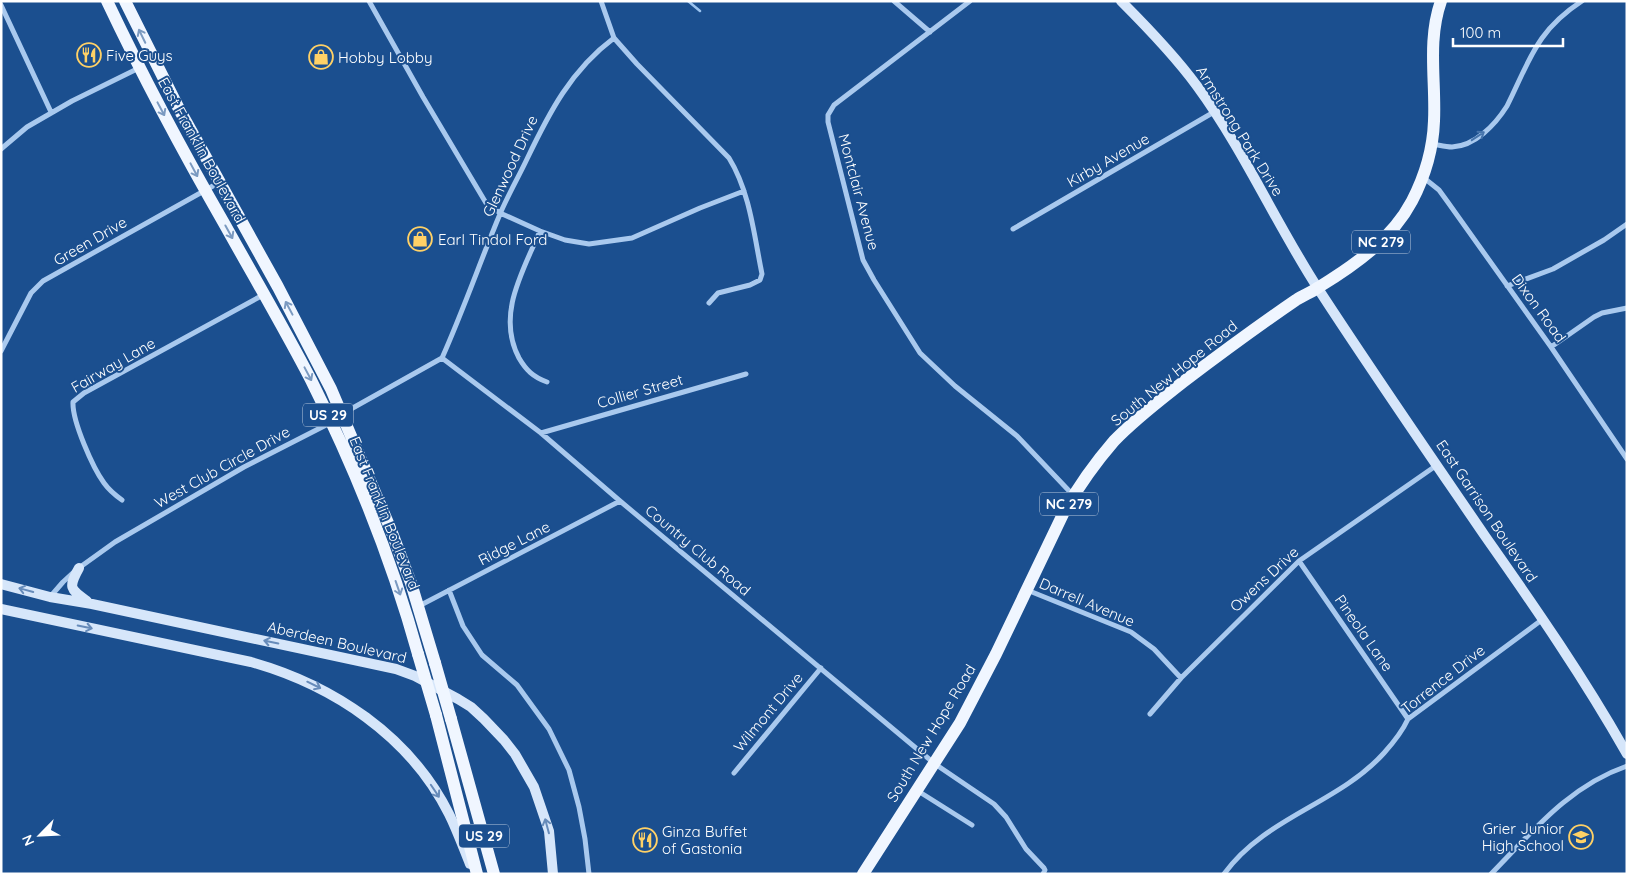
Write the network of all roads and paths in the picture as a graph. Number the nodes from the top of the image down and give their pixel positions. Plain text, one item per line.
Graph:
1 (107, 1) edge
2 (125, 1) edge
3 (369, 1) edge
4 (601, 1) edge
5 (894, 1) edge
6 (970, 1) edge
7 (1121, 1) edge
8 (1440, 1) edge
9 (1582, 1) edge
10 (1, 5) edge
11 (930, 32) junction
12 (614, 38) junction
13 (139, 68) junction
14 (51, 112) junction
15 (1214, 112) junction
16 (1432, 144) junction
17 (1, 149) edge
18 (1423, 178) junction
19 (220, 182) junction
20 (205, 190) junction
21 (744, 191) junction
22 (500, 213) junction
23 (1627, 224) edge
24 (1013, 229) dead end
25 (540, 230) junction
26 (1507, 286) junction
27 (1318, 288) junction
28 (264, 294) junction
29 (709, 302) dead end
30 (1627, 308) edge
31 (1551, 347) junction
32 (1, 350) edge
33 (442, 358) junction
34 (746, 374) dead end
35 (546, 382) dead end
36 (336, 418) junction
37 (541, 433) junction
38 (1627, 459) edge
39 (1437, 465) junction
40 (1074, 496) junction
41 (122, 500) dead end
42 (620, 501) junction
43 (1299, 561) junction
44 (79, 568) junction
45 (1, 584) edge
46 (449, 590) junction
47 (1026, 590) junction
48 (50, 597) junction
49 (92, 604) junction
50 (418, 606) junction
51 (1, 609) edge
52 (1543, 619) junction
53 (821, 668) junction
54 (1181, 678) junction
55 (1150, 714) dead end
56 (1408, 719) junction
57 (1627, 754) edge
58 (935, 764) junction
59 (1627, 766) edge
60 (734, 773) dead end
61 (918, 790) junction
62 (972, 825) dead end
63 (476, 874) edge
64 (494, 874) edge
65 (554, 874) edge
66 (589, 874) edge
67 (863, 874) edge
68 (1043, 874) edge
69 (1224, 874) edge
70 (1492, 874) edge

1 - 13 main road, East Franklin Boulevard / US 29
19 -> 2 main road, East Franklin Boulevard / US 29
3 - 22 street
4 - 12 street
5 - 11 street
6 - 11 street, Montclair Avenue
7 - 15 main road, Armstrong Park Drive
8 - 16 main road, South New Hope Road / NC 279
16 -> 9 street
10 - 14 street
11 - 40 street, Montclair Avenue
12 - 21 street
12 - 22 street, Glenwood Drive
13 - 14 street
13 -> 20 main road, East Franklin Boulevard / US 29
14 - 17 street
15 - 24 street, Kirby Avenue
15 - 27 main road, Armstrong Park Drive
16 - 18 main road, South New Hope Road / NC 279
18 - 26 street, Dixon Road
18 - 27 main road, South New Hope Road / NC 279
19 - 20 street, Green Drive
36 -> 19 main road, East Franklin Boulevard / US 29
20 -> 28 main road, East Franklin Boulevard / US 29
20 - 32 street, Green Drive
21 - 25 street
21 - 29 street
22 - 25 street
22 - 33 street, Glenwood Drive
23 - 26 street
25 - 35 street
26 - 31 street, Dixon Road
27 - 39 main road, East Garrison Boulevard
27 - 40 main road, South New Hope Road / NC 279
28 -> 36 main road, East Franklin Boulevard / US 29
28 - 41 street, Fairway Lane
30 - 31 street
31 - 38 street, Dixon Road
33 - 36 street, West Club Circle Drive
33 - 37 street, Country Club Road
34 - 37 street, Collier Street
36 - 44 street, West Club Circle Drive
36 - 50 main road, East Franklin Boulevard / US 29
36 -> 63 main road, East Franklin Boulevard / US 29, bridge
37 - 42 street, Country Club Road
39 - 43 street, Owens Drive
39 - 52 main road, East Garrison Boulevard
40 - 47 main road, South New Hope Road / NC 279
42 - 46 street, Ridge Lane
42 - 53 street, Country Club Road
43 - 54 street, Owens Drive
43 - 56 street, Pineola Lane
44 - 48 street, West Club Circle Drive
44 - 49 main road
48 -> 45 main road, Aberdeen Boulevard
46 - 50 street, Ridge Lane
46 - 66 street
47 - 54 street, Darrell Avenue
47 - 58 main road, South New Hope Road / NC 279
48 - 49 main road, Aberdeen Boulevard
65 -> 49 main road, Aberdeen Boulevard
50 - 64 main road, East Franklin Boulevard / US 29, bridge
51 -> 63 main road
52 - 56 street, Torrence Drive
52 - 57 main road, East Garrison Boulevard
53 - 58 street, Country Club Road
53 - 60 street, Wilmont Drive
54 - 55 street, Owens Drive
56 - 69 street, Torrence Drive
58 - 61 main road, South New Hope Road / NC 279
58 - 68 street, Country Club Road
59 - 70 street
61 - 62 street
61 - 67 main road, South New Hope Road / NC 279

